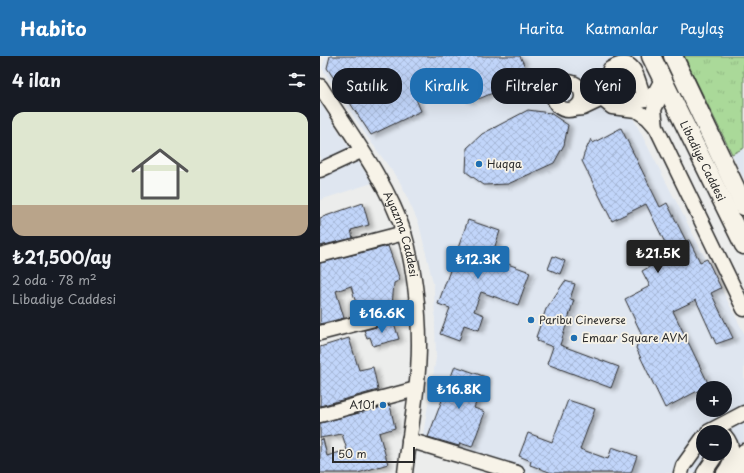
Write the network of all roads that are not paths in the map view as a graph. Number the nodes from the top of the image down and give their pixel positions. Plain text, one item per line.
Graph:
1 (651, 56) edge
2 (673, 56) edge
3 (615, 65) junction
4 (611, 68) edge
5 (615, 68) edge
6 (664, 82) junction
7 (320, 86) edge
8 (579, 87) joint
9 (641, 90) dead end
10 (636, 100) edge
11 (573, 109) junction
12 (656, 127) junction
13 (361, 150) junction
14 (320, 170) edge
15 (744, 206) edge
16 (404, 233) junction
17 (744, 245) edge
18 (320, 256) edge
19 (416, 308) junction
20 (744, 309) edge
21 (320, 333) edge
22 (416, 389) junction
23 (744, 413) edge
24 (320, 415) edge
25 (728, 425) edge
26 (409, 440) junction
27 (696, 448) edge
28 (744, 451) edge
29 (712, 461) edge
30 (730, 461) edge
31 (401, 472) edge
32 (517, 473) edge
33 (681, 473) edge
34 (704, 473) edge
35 (724, 473) edge
36 (737, 473) edge

1 - 6 main road, Libadiye Caddesi
2 - 15 main road, Libadiye Caddesi
3 - 4 street
3 - 5 street
3 - 9 street
6 - 10 street
6 - 12 street
6 - 17 main road, Libadiye Caddesi
7 - 13 street, Ayazma Caddesi
8 - 11 street
8 - 11 street
11 - 12 street
12 - 20 street
13 - 14 street
13 - 16 street, Ayazma Caddesi
16 - 18 street
16 - 19 street, Ayazma Caddesi
19 - 21 street
19 - 22 street, Ayazma Caddesi
22 - 24 street
22 - 26 street, Ayazma Caddesi
23 - 25 street
26 - 31 street, Ayazma Caddesi
26 - 32 street
27 - 33 street
28 - 36 street
29 - 34 street
30 - 35 street

